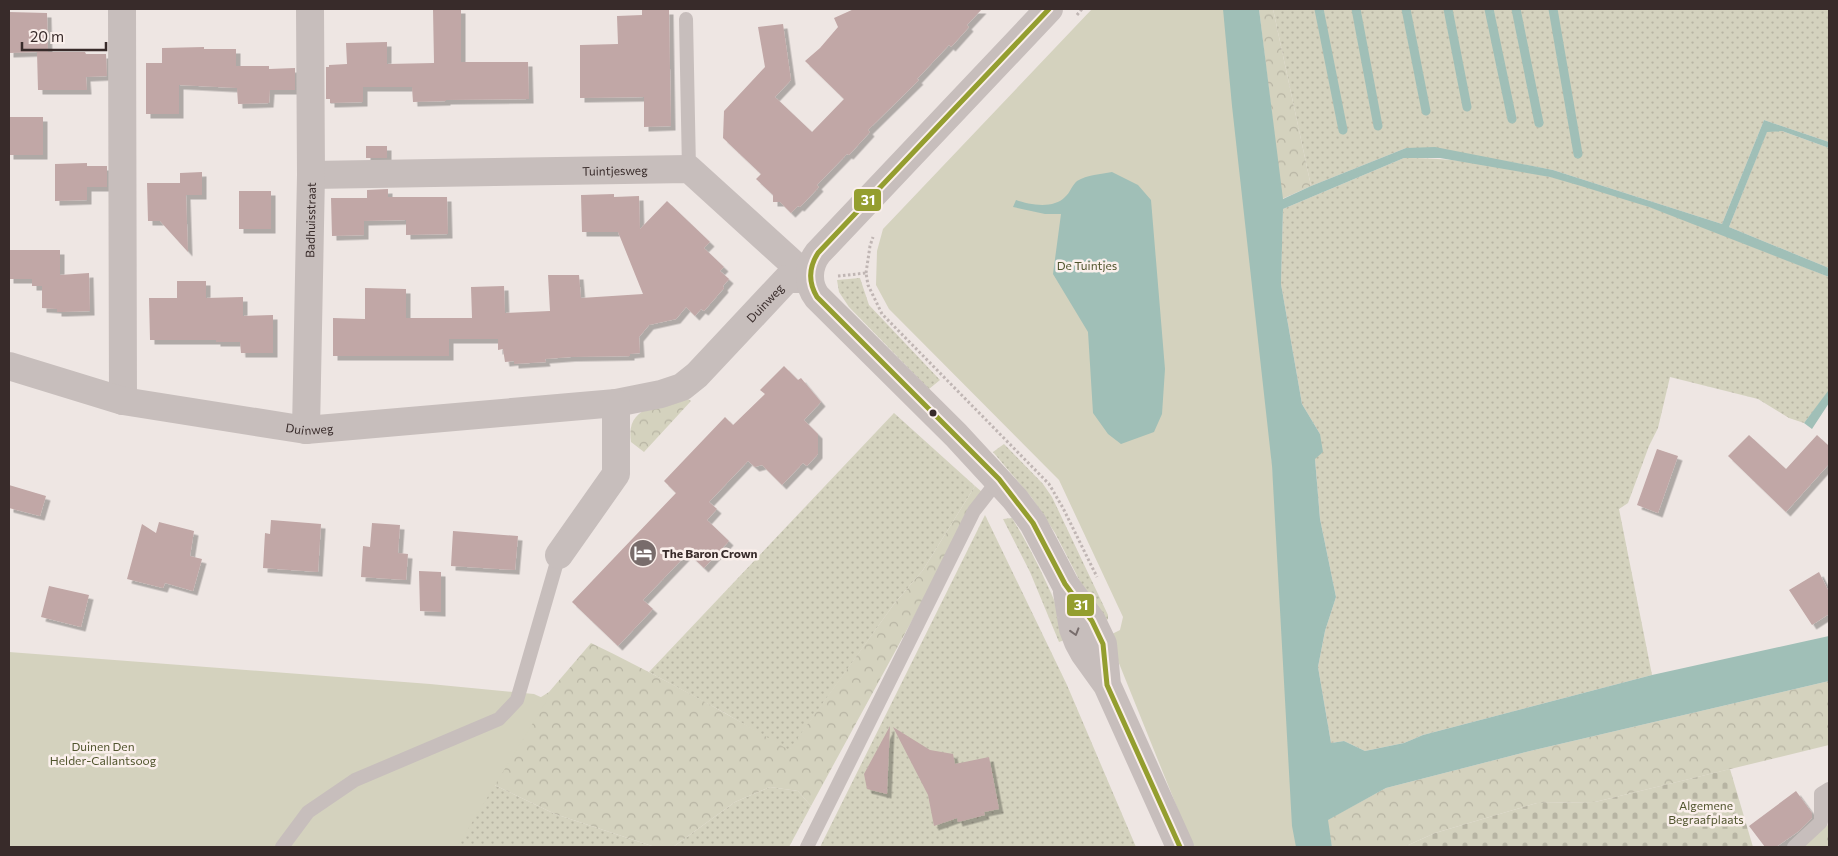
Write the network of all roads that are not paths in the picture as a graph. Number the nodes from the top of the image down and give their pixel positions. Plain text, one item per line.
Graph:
1 (122, 9) edge
2 (310, 9) edge
3 (1049, 9) edge
4 (686, 19) dead end
5 (689, 169) junction
6 (311, 175) junction
7 (810, 279) junction
8 (9, 366) edge
9 (123, 400) junction
10 (616, 403) junction
11 (306, 430) junction
12 (999, 479) junction
13 (559, 555) joint
14 (1829, 788) edge
15 (282, 847) edge
16 (807, 847) edge
17 (1180, 847) edge
18 (1794, 847) edge

1 - 9 street
2 - 6 street, Badhuisstraat
3 - 7 street
4 - 5 lane
5 - 6 street, Tuintjesweg
5 - 7 street
6 - 11 street, Badhuisstraat
7 - 10 street, Duinweg
7 - 12 street
8 - 9 street, Duinweg
9 - 11 street, Duinweg
10 - 11 street, Duinweg
10 - 13 street
12 - 16 lane
12 - 17 street
13 - 15 lane
14 - 18 lane

